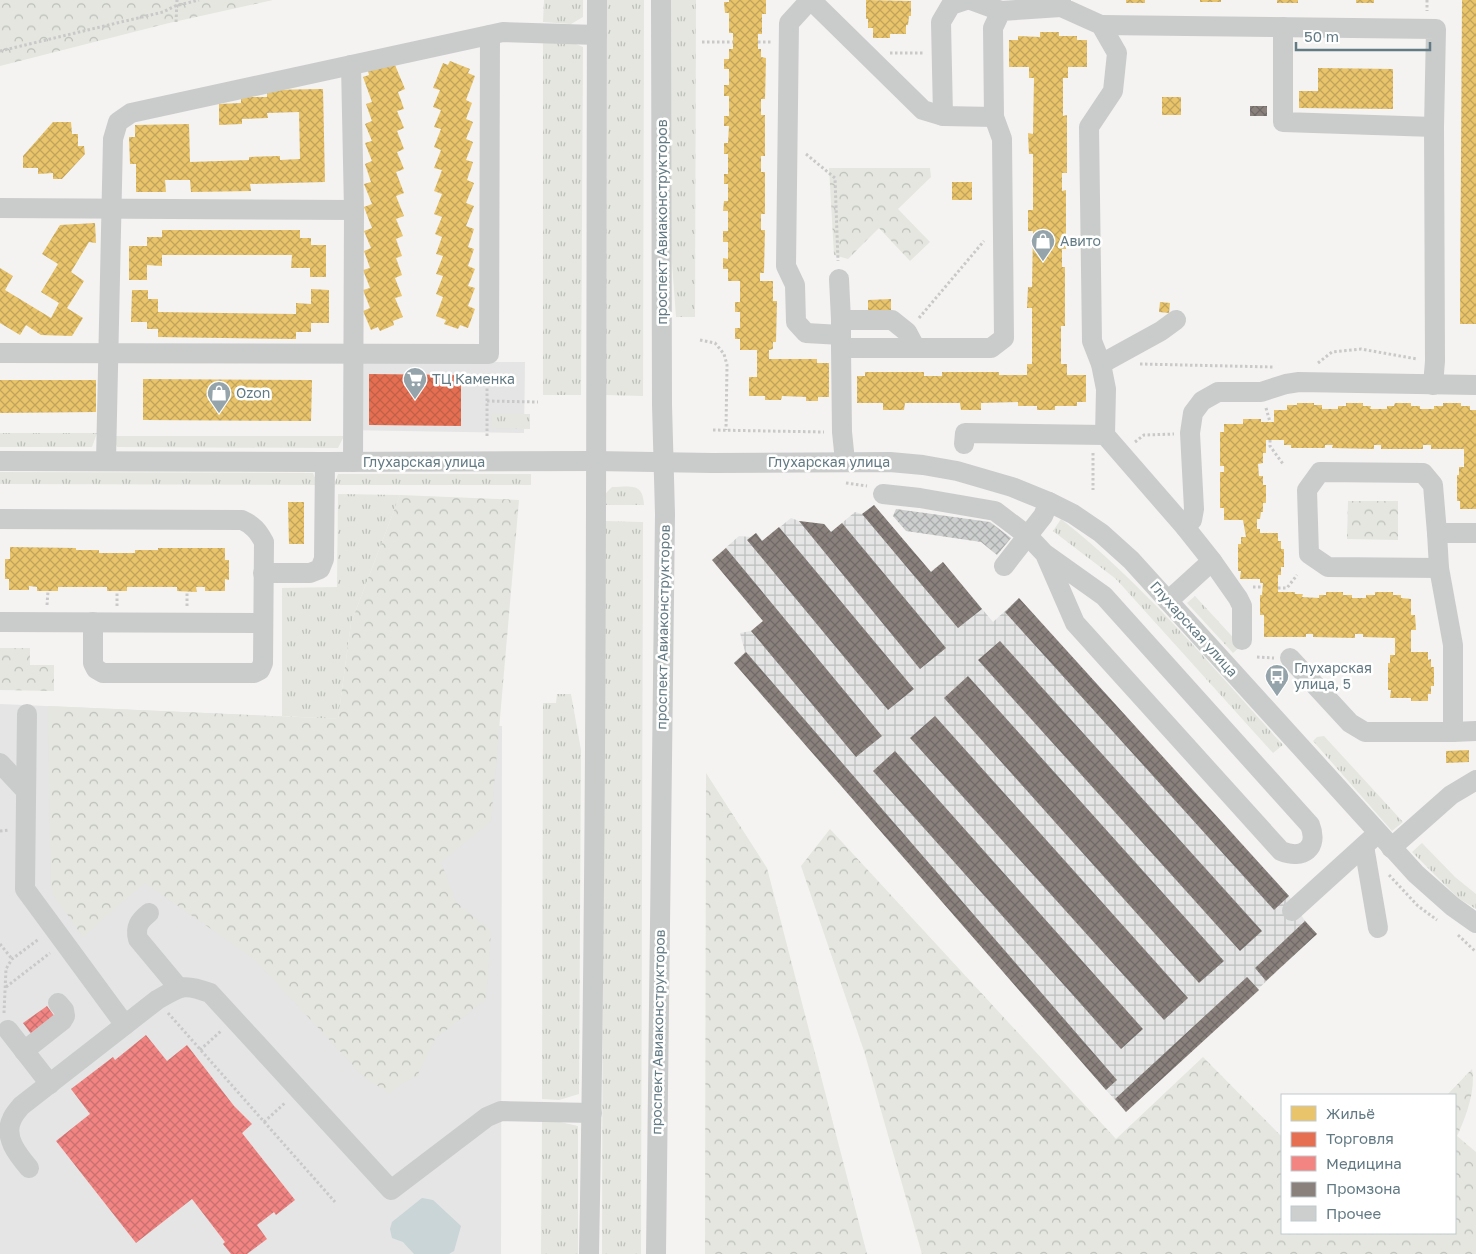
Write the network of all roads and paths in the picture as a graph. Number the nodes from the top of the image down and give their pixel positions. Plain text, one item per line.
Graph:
1 (176, 0) edge
2 (199, 0) edge
3 (597, 0) edge
4 (660, 0) edge
5 (810, 0) edge
6 (966, 0) edge
7 (971, 0) edge
8 (1061, 4) edge
9 (175, 6) junction
10 (1001, 11) junction
11 (176, 22) dead end
12 (1101, 25) junction
13 (1283, 27) junction
14 (490, 35) junction
15 (597, 35) junction
16 (702, 42) dead end
17 (733, 42) dead end
18 (0, 51) edge
19 (864, 52) junction
20 (942, 53) junction
21 (351, 65) junction
22 (943, 116) junction
23 (994, 117) junction
24 (1434, 126) junction
25 (787, 140) junction
26 (0, 208) edge
27 (112, 208) junction
28 (354, 210) junction
29 (1003, 218) junction
30 (839, 279) joint
31 (1176, 320) dead end
32 (841, 334) junction
33 (700, 340) dead end
34 (911, 340) junction
35 (0, 353) edge
36 (108, 354) junction
37 (354, 354) junction
38 (1435, 362) junction
39 (1101, 364) junction
40 (1140, 364) dead end
41 (1274, 367) dead end
42 (487, 368) dead end
43 (1312, 368) dead end
44 (1433, 385) junction
45 (1476, 385) edge
46 (487, 401) junction
47 (538, 402) dead end
48 (714, 430) dead end
49 (726, 430) junction
50 (842, 432) junction
51 (1190, 433) junction
52 (1099, 435) junction
53 (487, 436) dead end
54 (1270, 440) dead end
55 (964, 444) dead end
56 (1121, 453) junction
57 (0, 461) edge
58 (106, 461) junction
59 (596, 461) junction
60 (845, 461) junction
61 (325, 462) junction
62 (353, 462) junction
63 (663, 462) junction
64 (1282, 464) dead end
65 (923, 465) junction
66 (844, 482) dead end
67 (1093, 490) dead end
68 (883, 494) joint
69 (920, 498) junction
70 (1050, 502) junction
71 (0, 519) edge
72 (1185, 527) junction
73 (1437, 533) junction
74 (1476, 533) edge
75 (1028, 536) junction
76 (1045, 554) junction
77 (1212, 561) junction
78 (1004, 566) dead end
79 (1438, 568) junction
80 (264, 573) junction
81 (1297, 575) dead end
82 (1278, 588) dead end
83 (1168, 601) junction
84 (0, 622) edge
85 (94, 622) junction
86 (263, 623) junction
87 (1242, 640) dead end
88 (1290, 658) dead end
89 (28, 714) dead end
90 (1476, 731) edge
91 (1453, 732) junction
92 (0, 763) edge
93 (1476, 780) edge
94 (26, 791) junction
95 (1378, 842) junction
96 (1292, 911) dead end
97 (148, 913) dead end
98 (1476, 923) edge
99 (1378, 928) dead end
100 (59, 935) junction
101 (0, 944) edge
102 (12, 959) junction
103 (178, 987) junction
104 (5, 988) junction
105 (157, 1000) junction
106 (58, 1003) dead end
107 (235, 1019) junction
108 (124, 1025) junction
109 (8, 1030) joint
110 (200, 1050) junction
111 (24, 1051) junction
112 (50, 1084) junction
113 (300, 1090) junction
114 (592, 1113) junction
115 (264, 1122) junction
116 (29, 1168) dead end
117 (334, 1202) dead end
118 (589, 1254) edge
119 (656, 1254) edge

1 - 9 path
2 - 9 path
3 - 15 street
4 - 63 street, проспект Авиаконструкторов
5 - 19 street
5 - 25 street
6 - 20 street
7 - 10 street
8 - 10 street
8 - 12 street
9 - 11 path
9 - 18 path
10 - 23 street
12 - 13 street
12 - 39 street
13 - 24 street
13 - 24 street
14 - 15 street
14 - 21 street
14 - 37 street
15 - 59 street
16 - 17 path
19 - 20 path
19 - 22 street
20 - 22 street
21 - 27 street
21 - 28 street
22 - 23 street
23 - 29 street
24 - 38 street
25 - 30 path
25 - 32 street
26 - 27 street
27 - 28 street
27 - 36 street
28 - 37 street
29 - 34 path
29 - 34 street
30 - 32 street
31 - 39 street
32 - 34 street
32 - 34 street
32 - 50 street
33 - 49 path
35 - 36 street
36 - 37 street
36 - 58 street
37 - 62 street
38 - 43 path
38 - 44 street
39 - 52 street
40 - 41 path
42 - 46 path
44 - 45 street
44 - 51 street
46 - 47 path
46 - 53 path
48 - 49 path
49 - 50 path
50 - 60 street
51 - 56 path
51 - 72 street
52 - 55 street
52 - 56 street
52 - 67 path
54 - 64 path
56 - 72 street
57 - 58 street, Глухарская улица
58 - 61 street, Глухарская улица
59 - 62 street, Глухарская улица
59 - 63 street, Глухарская улица
59 - 114 street
60 - 63 street, Глухарская улица
60 - 65 street, Глухарская улица
61 - 62 street, Глухарская улица
61 - 80 street
63 - 119 street, проспект Авиаконструкторов
65 - 69 street
65 - 70 street, Глухарская улица
66 - 68 path
68 - 69 street
69 - 75 street
70 - 75 street
70 - 83 street, Глухарская улица
71 - 80 street
72 - 77 street
73 - 74 street
73 - 79 street
73 - 79 street
75 - 76 street
75 - 78 street
76 - 76 street
77 - 83 street
77 - 87 street
79 - 91 street
80 - 86 street
81 - 82 path
83 - 95 street, Глухарская улица
84 - 85 street
85 - 86 street
85 - 86 street
88 - 91 street
89 - 94 street
90 - 91 street
92 - 94 street
93 - 95 street
94 - 100 street
95 - 96 street
95 - 98 street, Глухарская улица
95 - 99 street
97 - 103 street
100 - 102 path
100 - 104 path
100 - 108 street
101 - 102 path
102 - 104 path
103 - 105 street
103 - 107 street
104 - 109 path
105 - 108 street
105 - 110 path
106 - 111 street
107 - 110 path
107 - 113 street
108 - 112 street
109 - 111 street
110 - 115 path
111 - 112 street
112 - 116 street
113 - 114 street
113 - 115 path
114 - 118 street
115 - 117 path

